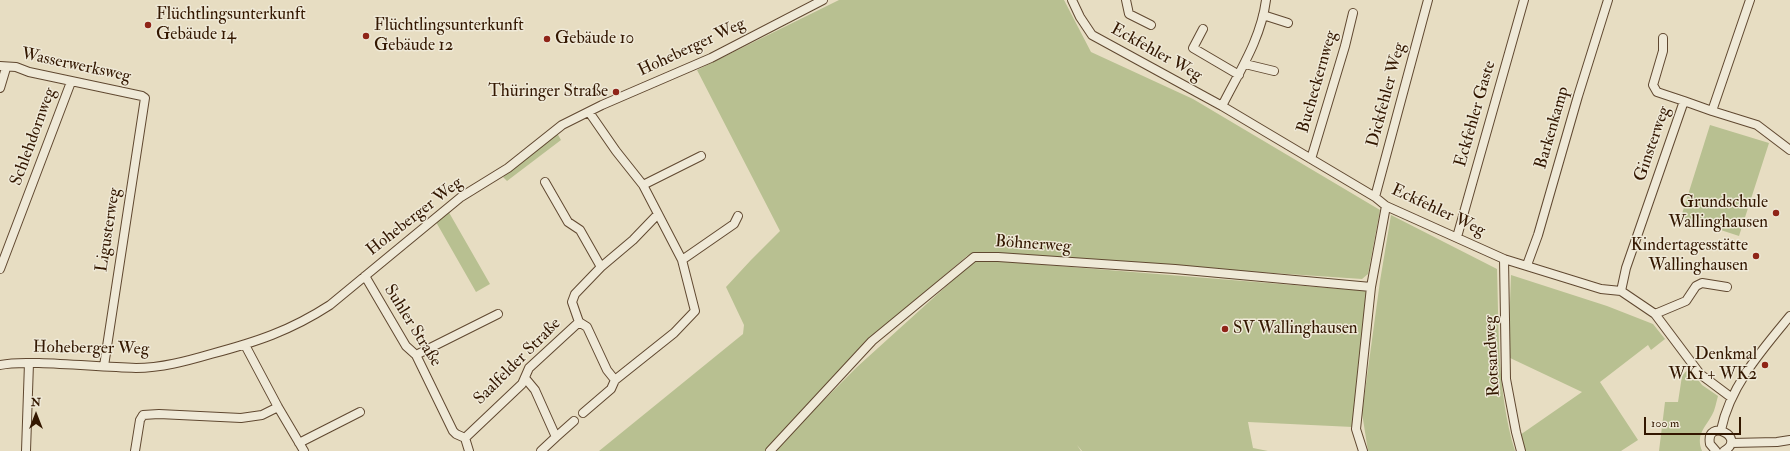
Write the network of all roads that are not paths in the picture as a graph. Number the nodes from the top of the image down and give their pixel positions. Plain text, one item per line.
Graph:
1 (824, 0) edge
2 (1072, 0) edge
3 (1126, 0) edge
4 (1266, 0) edge
5 (1428, 0) edge
6 (1524, 0) edge
7 (1608, 0) edge
8 (1750, 0) edge
9 (1353, 13) dead end
10 (1263, 15) junction
11 (1288, 23) dead end
12 (1152, 25) dead end
13 (1203, 29) dead end
14 (1663, 38) dead end
15 (1245, 64) junction
16 (3, 67) edge
17 (1274, 71) dead end
18 (1239, 75) junction
19 (70, 82) junction
20 (0, 88) edge
21 (145, 98) joint
22 (1684, 101) junction
23 (1222, 106) junction
24 (1712, 110) junction
25 (589, 112) junction
26 (1790, 150) edge
27 (700, 156) dead end
28 (1312, 159) junction
29 (545, 182) dead end
30 (643, 185) junction
31 (1375, 197) junction
32 (1386, 206) junction
33 (658, 214) junction
34 (738, 216) dead end
35 (1457, 237) junction
36 (1504, 259) junction
37 (682, 260) junction
38 (1527, 265) junction
39 (601, 267) junction
40 (0, 269) edge
41 (364, 276) junction
42 (1371, 287) junction
43 (1727, 287) dead end
44 (1620, 291) junction
45 (498, 314) dead end
46 (1655, 314) junction
47 (1790, 316) edge
48 (579, 322) junction
49 (245, 345) junction
50 (416, 355) junction
51 (29, 363) junction
52 (0, 365) edge
53 (104, 366) junction
54 (525, 378) junction
55 (616, 380) junction
56 (1732, 398) junction
57 (278, 407) junction
58 (360, 412) dead end
59 (583, 413) dead end
60 (574, 421) dead end
61 (1721, 430) junction
62 (556, 437) junction
63 (465, 438) junction
64 (1790, 440) edge
65 (299, 442) junction
66 (1731, 443) junction
67 (26, 451) edge
68 (135, 451) edge
69 (304, 451) edge
70 (469, 451) edge
71 (541, 451) edge
72 (770, 451) edge
73 (1363, 451) edge
74 (1521, 451) edge
75 (1716, 451) edge
76 (1724, 451) edge

1 - 25 street, Hoheberger Weg
2 - 23 street, Eckfehler Weg
3 - 12 street
4 - 10 street
5 - 31 street, Dickfehler Weg
6 - 35 street, Eckfehler Gaste
7 - 38 street, Barkenkamp
8 - 24 street
9 - 28 street, Bucheckernweg
10 - 11 street
10 - 15 street
13 - 18 street
14 - 22 street
15 - 17 street
15 - 18 street
16 - 19 street, Wasserwerksweg
16 - 20 street
18 - 23 street
19 - 21 street, Wasserwerksweg
19 - 40 street, Schlehdornweg
21 - 53 street, Ligusterweg
22 - 24 street, Ginsterweg
22 - 44 street, Ginsterweg
23 - 28 street, Eckfehler Weg
24 - 26 street, Ginsterweg
25 - 30 street
25 - 41 street, Hoheberger Weg
27 - 30 street
28 - 31 street, Eckfehler Weg
29 - 39 street
30 - 33 street
31 - 32 street, Eckfehler Weg
32 - 35 street, Eckfehler Weg
32 - 42 street
33 - 37 street
33 - 39 street
34 - 37 street
35 - 36 street, Eckfehler Weg
36 - 38 street, Eckfehler Weg
36 - 74 street, Rotsandweg
37 - 55 street
38 - 44 street, Eckfehler Weg
39 - 48 street, Saalfelder Straße
41 - 49 street, Hoheberger Weg
41 - 50 street, Suhler Straße
42 - 72 street, Böhnerweg
42 - 73 street
43 - 46 street
44 - 46 street, Eckfehler Weg
45 - 50 street
46 - 56 street, Eckfehler Weg
47 - 56 street
48 - 54 street, Saalfelder Straße
48 - 55 street
49 - 53 street, Hoheberger Weg
49 - 57 street
50 - 63 street, Suhler Straße
51 - 52 street, Hoheberger Weg
51 - 53 street, Hoheberger Weg
51 - 67 street
54 - 62 street
54 - 63 street, Saalfelder Straße
55 - 59 street
56 - 61 street
57 - 65 street
57 - 68 street
58 - 65 street
60 - 62 street
61 - 66 street
61 - 75 street
62 - 71 street
63 - 70 street
64 - 66 street
65 - 69 street
66 - 76 street

